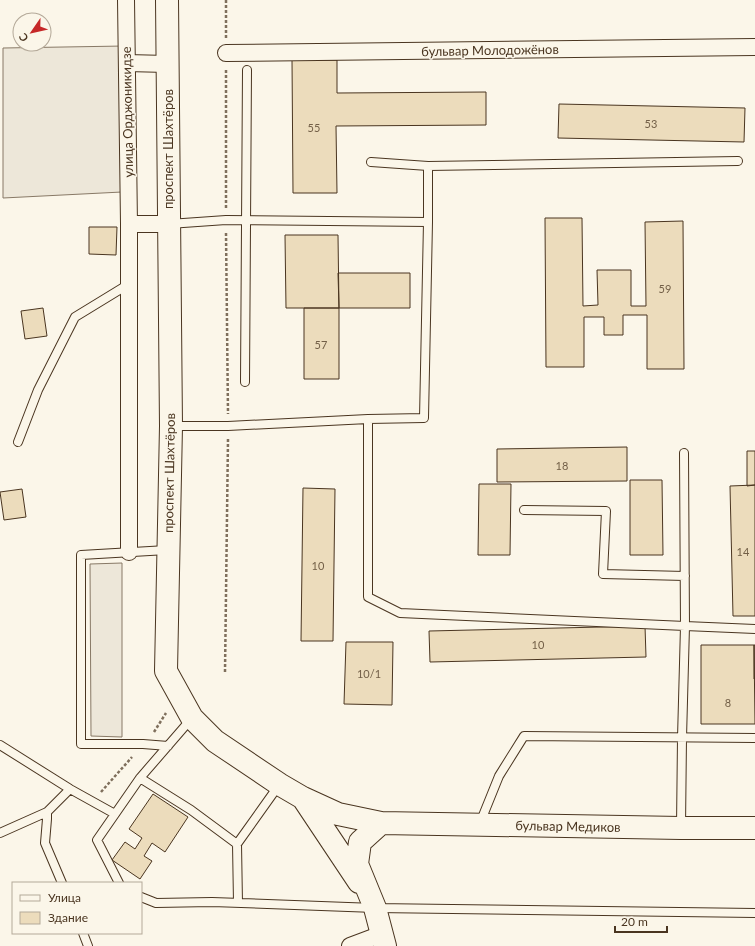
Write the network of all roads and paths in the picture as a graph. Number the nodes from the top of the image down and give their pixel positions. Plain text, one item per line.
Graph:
1 (126, 0) edge
2 (167, 0) edge
3 (226, 0) edge
4 (755, 47) edge
5 (226, 53) junction
6 (127, 63) junction
7 (167, 64) junction
8 (247, 70) dead end
9 (738, 161) dead end
10 (372, 162) dead end
11 (428, 166) junction
12 (226, 220) junction
13 (245, 220) junction
14 (428, 222) junction
15 (129, 224) junction
16 (169, 224) junction
17 (129, 284) junction
18 (245, 382) dead end
19 (368, 419) junction
20 (171, 426) junction
21 (228, 426) junction
22 (18, 442) dead end
23 (684, 453) dead end
24 (524, 510) dead end
25 (168, 550) junction
26 (129, 552) junction
27 (685, 576) junction
28 (685, 626) junction
29 (755, 629) edge
30 (225, 672) dead end
31 (178, 695) junction
32 (192, 718) junction
33 (682, 738) junction
34 (755, 738) edge
35 (143, 744) junction
36 (0, 745) edge
37 (168, 746) junction
38 (140, 778) junction
39 (279, 784) junction
40 (70, 789) junction
41 (303, 798) junction
42 (88, 799) junction
43 (48, 812) junction
44 (115, 814) junction
45 (381, 823) junction
46 (479, 825) junction
47 (681, 828) junction
48 (755, 828) edge
49 (0, 833) edge
50 (237, 844) junction
51 (62, 882) edge
52 (118, 882) edge
53 (142, 897) edge
54 (238, 903) junction
55 (375, 908) junction
56 (755, 913) edge
57 (83, 934) edge
58 (383, 940) edge
59 (88, 946) edge
60 (350, 946) edge

1 - 6 street, улица Орджоникидзе
2 - 7 main road, проспект Шахтёров
3 - 5 path
4 - 5 street, бульвар Молодожёнов
5 - 12 path
6 - 7 street
6 - 15 street, улица Орджоникидзе
7 - 16 main road, проспект Шахтёров
8 - 13 lane
9 - 11 lane
10 - 11 lane
11 - 14 lane
12 - 13 lane
12 - 16 lane
12 - 21 path
13 - 14 lane
13 - 18 lane
14 - 19 lane
15 - 16 street
15 - 17 street, улица Орджоникидзе
16 - 20 main road, проспект Шахтёров
17 - 22 lane
17 - 26 street, улица Орджоникидзе
19 - 21 lane
19 - 28 lane
20 - 21 lane
20 - 25 main road, проспект Шахтёров
21 - 30 path
23 - 27 lane
24 - 27 lane
25 - 26 lane
25 - 31 main road, проспект Шахтёров
26 - 35 lane
27 - 28 lane
28 - 29 lane
28 - 33 lane
31 - 32 main road, проспект Шахтёров
31 - 35 path
32 - 37 lane
32 - 39 main road, проспект Шахтёров
33 - 34 lane
33 - 46 lane
33 - 47 lane
35 - 37 lane
35 - 42 path
36 - 40 lane
37 - 38 lane
38 - 44 lane
38 - 50 lane
39 - 41 main road, проспект Шахтёров
39 - 50 lane
40 - 42 lane
40 - 43 lane
41 - 45 main road, проспект Шахтёров
41 - 55 main road
42 - 44 lane
43 - 49 lane
43 - 51 lane
44 - 52 lane
45 - 46 main road, бульвар Медиков
45 - 55 main road
46 - 47 main road, бульвар Медиков
47 - 48 main road, бульвар Медиков
50 - 54 lane
53 - 54 lane
54 - 55 lane
55 - 56 lane
55 - 58 main road
57 - 59 lane
58 - 60 street

